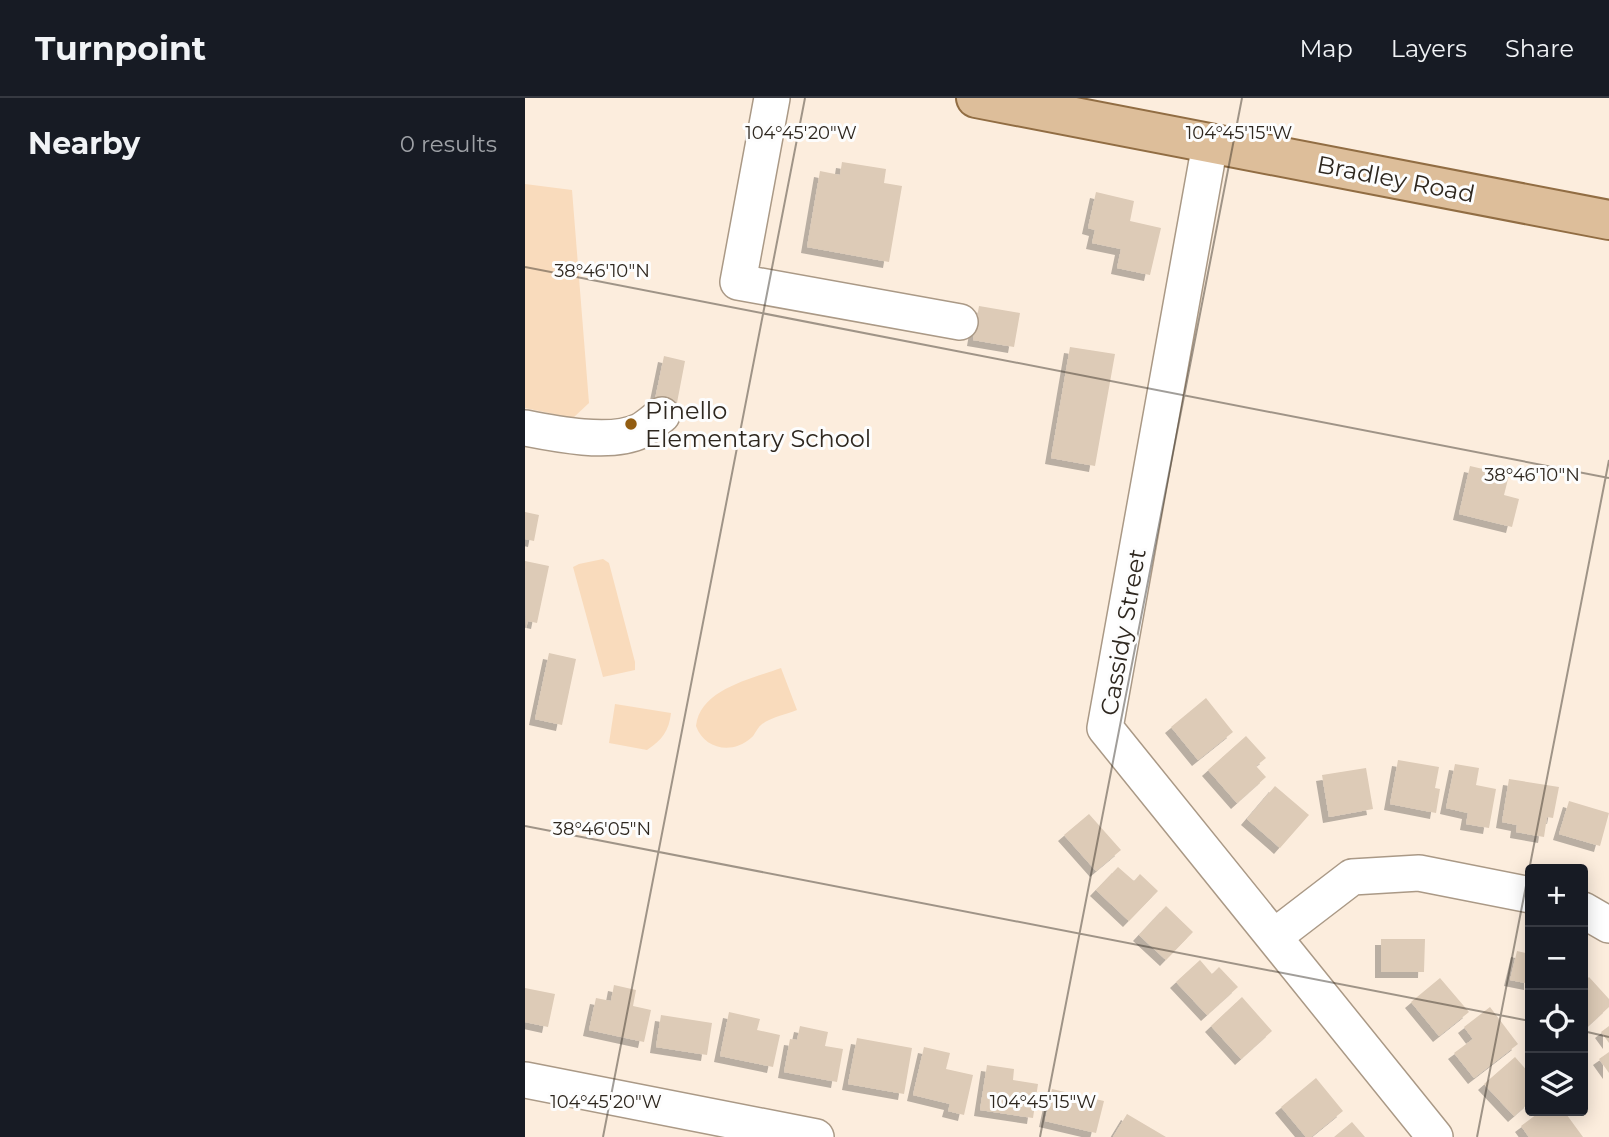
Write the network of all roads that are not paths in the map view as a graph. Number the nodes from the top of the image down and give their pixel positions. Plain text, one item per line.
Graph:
1 (772, 98) edge
2 (976, 98) edge
3 (1210, 144) junction
4 (1609, 220) edge
5 (960, 322) dead end
6 (662, 415) dead end
7 (525, 428) edge
8 (1525, 894) edge
9 (1588, 914) edge
10 (1609, 925) edge
11 (1275, 936) junction
12 (525, 1080) edge
13 (816, 1137) edge
14 (1435, 1137) edge

1 - 5 street
2 - 3 main road, Bradley Road
3 - 4 main road, Bradley Road
3 - 11 street, Cassidy Street
6 - 7 street
8 - 11 street
9 - 10 street
11 - 14 street, Cassidy Street
12 - 13 street

